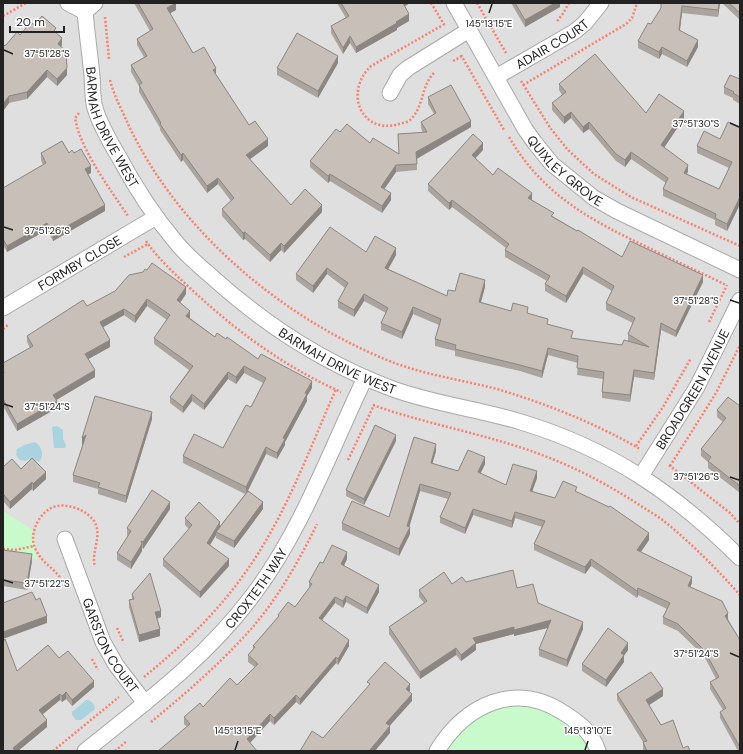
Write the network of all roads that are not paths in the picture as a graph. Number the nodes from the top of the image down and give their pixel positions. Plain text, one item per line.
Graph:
1 (68, 3) edge
2 (454, 3) edge
3 (601, 3) edge
4 (90, 8) edge
5 (469, 30) junction
6 (496, 77) junction
7 (390, 92) dead end
8 (156, 217) junction
9 (740, 270) edge
10 (740, 300) edge
11 (3, 308) edge
12 (365, 378) junction
13 (641, 476) junction
14 (65, 539) dead end
15 (740, 558) edge
16 (145, 703) junction
17 (85, 751) edge
18 (437, 751) edge
19 (598, 751) edge

1 - 4 street, BARMAH DRIVE WEST
2 - 5 street, QUIXLEY GROVE
3 - 6 street, ADAIR COURT
4 - 8 street, BARMAH DRIVE WEST
5 - 6 street, QUIXLEY GROVE
5 - 7 street
6 - 9 street, QUIXLEY GROVE
8 - 11 street, FORMBY CLOSE
8 - 12 street, BARMAH DRIVE WEST
10 - 13 street, BROADGREEN AVENUE
12 - 13 street, BARMAH DRIVE WEST
12 - 16 street, CROXTETH WAY
13 - 15 street, BARMAH DRIVE WEST
14 - 16 street, GARSTON COURT
16 - 17 street, CROXTETH WAY
18 - 19 street

